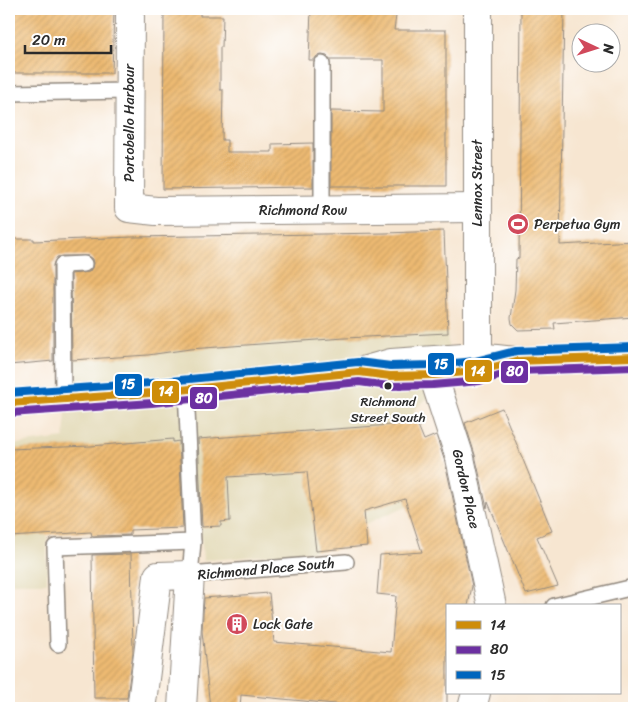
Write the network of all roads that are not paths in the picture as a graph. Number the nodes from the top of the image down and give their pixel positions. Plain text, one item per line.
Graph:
1 (130, 9) edge
2 (478, 9) edge
3 (322, 64) dead end
4 (129, 91) junction
5 (9, 93) edge
6 (129, 208) joint
7 (477, 208) junction
8 (322, 210) junction
9 (84, 264) dead end
10 (478, 357) junction
11 (634, 357) edge
12 (516, 361) junction
13 (359, 372) junction
14 (433, 375) junction
15 (186, 389) junction
16 (63, 399) junction
17 (9, 403) edge
18 (193, 542) junction
19 (346, 562) dead end
20 (190, 575) junction
21 (634, 587) edge
22 (492, 604) edge
23 (562, 604) edge
24 (58, 644) dead end
25 (476, 694) edge
26 (142, 702) dead end
27 (182, 708) edge
28 (472, 708) edge

1 - 4 street, Portobello Harbour
2 - 7 street, Lennox Street
3 - 8 lane
4 - 5 lane
4 - 6 street, Portobello Harbour
6 - 8 street, Richmond Row
7 - 8 street, Richmond Row
7 - 10 street, Lennox Street
9 - 16 lane
10 - 12 street
10 - 13 street
11 - 12 street
12 - 14 street
13 - 14 street
13 - 15 street
14 - 22 street, Gordon Place
15 - 16 street
15 - 18 lane, Richmond Place South
16 - 17 street
18 - 20 lane, Richmond Place South
18 - 24 lane
19 - 20 lane, Richmond Place South
20 - 26 street
20 - 27 street
21 - 23 lane
25 - 28 street

